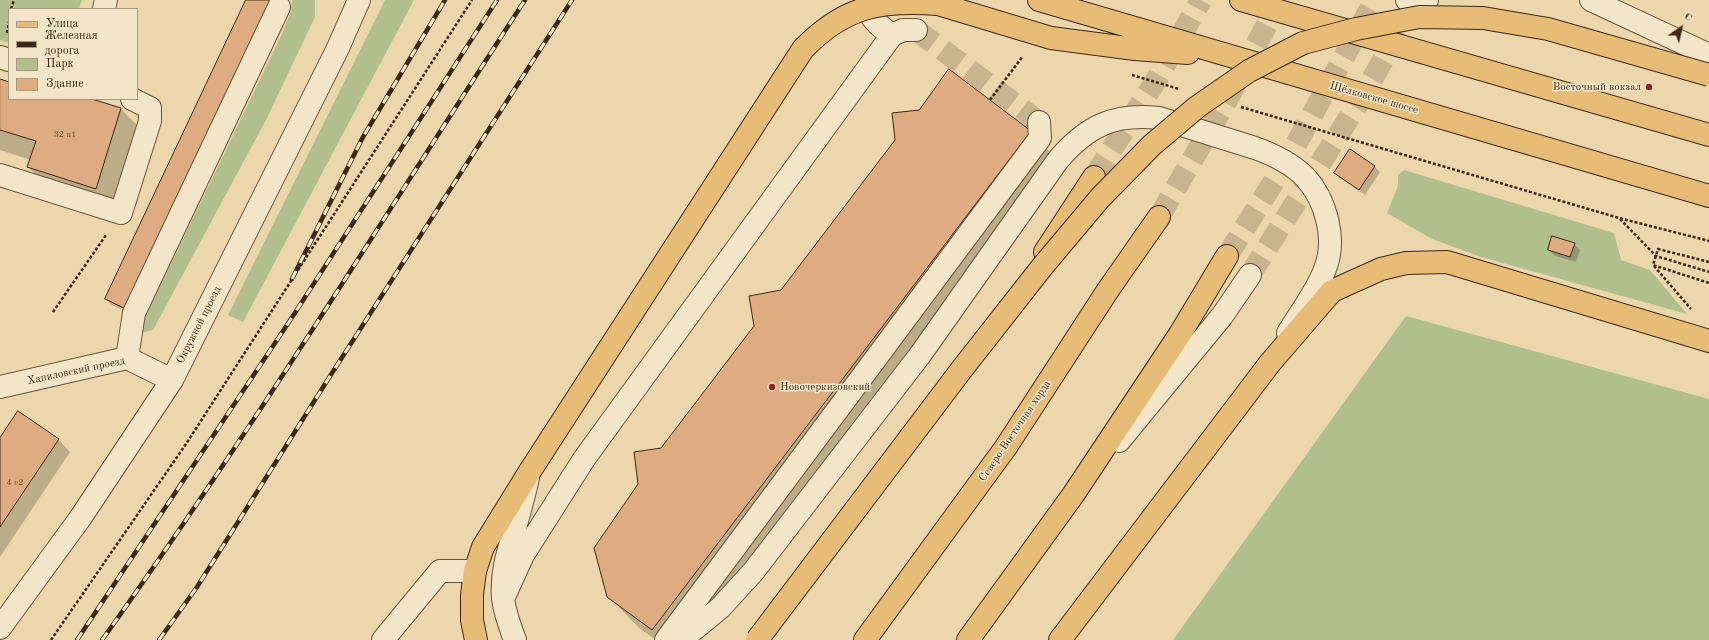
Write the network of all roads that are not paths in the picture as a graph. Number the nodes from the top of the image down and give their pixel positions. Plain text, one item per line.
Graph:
1 (359, 0) edge
2 (866, 0) edge
3 (1039, 0) edge
4 (1241, 0) edge
5 (1407, 0) edge
6 (1427, 0) edge
7 (1591, 0) edge
8 (279, 7) dead end
9 (916, 30) dead end
10 (892, 35) junction
11 (1709, 55) edge
12 (1235, 57) junction
13 (1709, 75) edge
14 (134, 100) edge
15 (1039, 122) dead end
16 (1709, 135) edge
17 (0, 175) edge
18 (1094, 177) tunnel mouth
19 (1709, 196) edge
20 (1159, 217) tunnel mouth
21 (1227, 256) tunnel mouth
22 (1250, 275) tunnel mouth
23 (1709, 341) edge
24 (127, 358) junction
25 (1270, 363) junction
26 (172, 380) junction
27 (0, 387) edge
28 (530, 471) junction
29 (1073, 496) junction
30 (475, 571) junction
31 (504, 599) junction
32 (776, 621) junction
33 (0, 628) edge
34 (383, 640) edge
35 (476, 640) edge
36 (515, 640) edge
37 (666, 640) edge
38 (681, 640) edge
39 (757, 640) edge
40 (764, 640) edge
41 (866, 640) edge
42 (968, 640) edge
43 (1060, 640) edge

1 - 26 street, Окружной проезд
2 - 10 street
3 - 12 main road, Щёлковское шоссе
4 - 16 main road
5 - 6 street
7 - 11 street
8 - 24 street
9 - 10 street
10 - 31 street
12 - 19 main road, Щёлковское шоссе
12 - 28 main road, bridge
13 - 39 main road, bridge
14 - 17 street
15 - 37 street
18 - 32 main road
20 - 41 main road, Северо-Восточная хорда
21 - 29 main road
22 - 29 street
23 - 25 main road
24 - 26 street, Хапиловский проезд
24 - 27 street, Хапиловский проезд
25 - 38 street
25 - 43 main road
26 - 33 street, Окружной проезд
28 - 30 main road
28 - 31 street
29 - 42 main road
30 - 34 street
30 - 35 main road
31 - 36 street
32 - 39 street
32 - 40 main road

